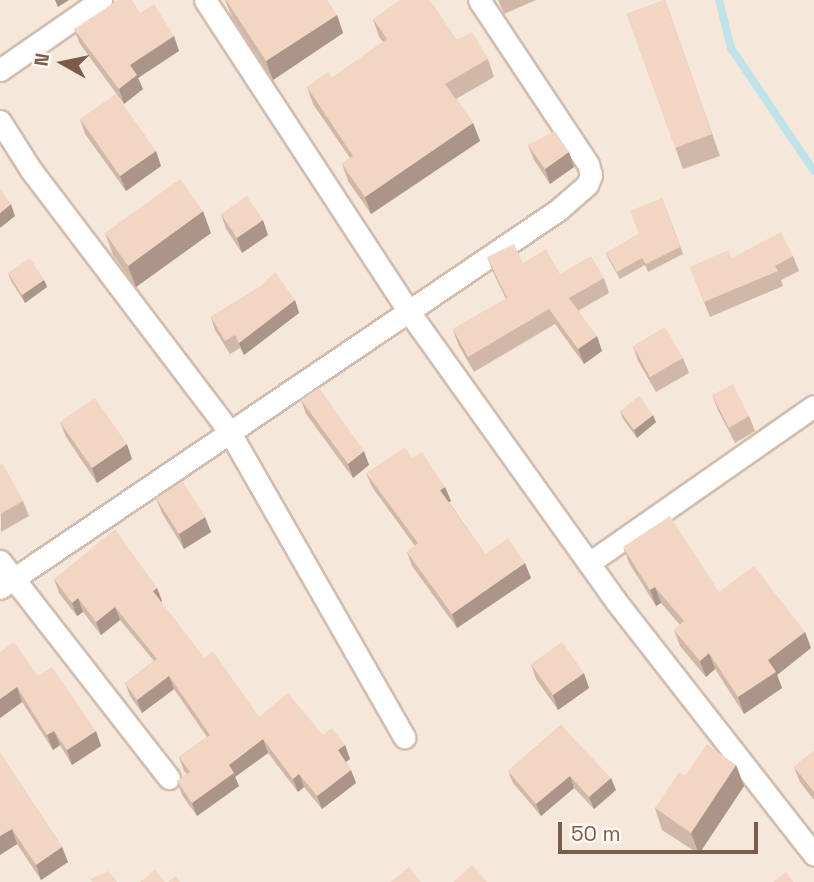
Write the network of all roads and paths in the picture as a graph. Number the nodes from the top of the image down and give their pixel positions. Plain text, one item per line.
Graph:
1 (101, 0) edge
2 (205, 0) edge
3 (480, 0) edge
4 (0, 70) edge
5 (0, 121) edge
6 (409, 312) junction
7 (814, 406) edge
8 (229, 431) junction
9 (589, 563) junction
10 (4, 576) edge
11 (404, 737) dead end
12 (169, 778) dead end
13 (814, 855) edge

1 - 4 street
2 - 6 street
3 - 6 street
5 - 8 street
6 - 8 street
6 - 9 street
7 - 9 street
8 - 10 street
8 - 11 street
9 - 13 street
10 - 12 street

